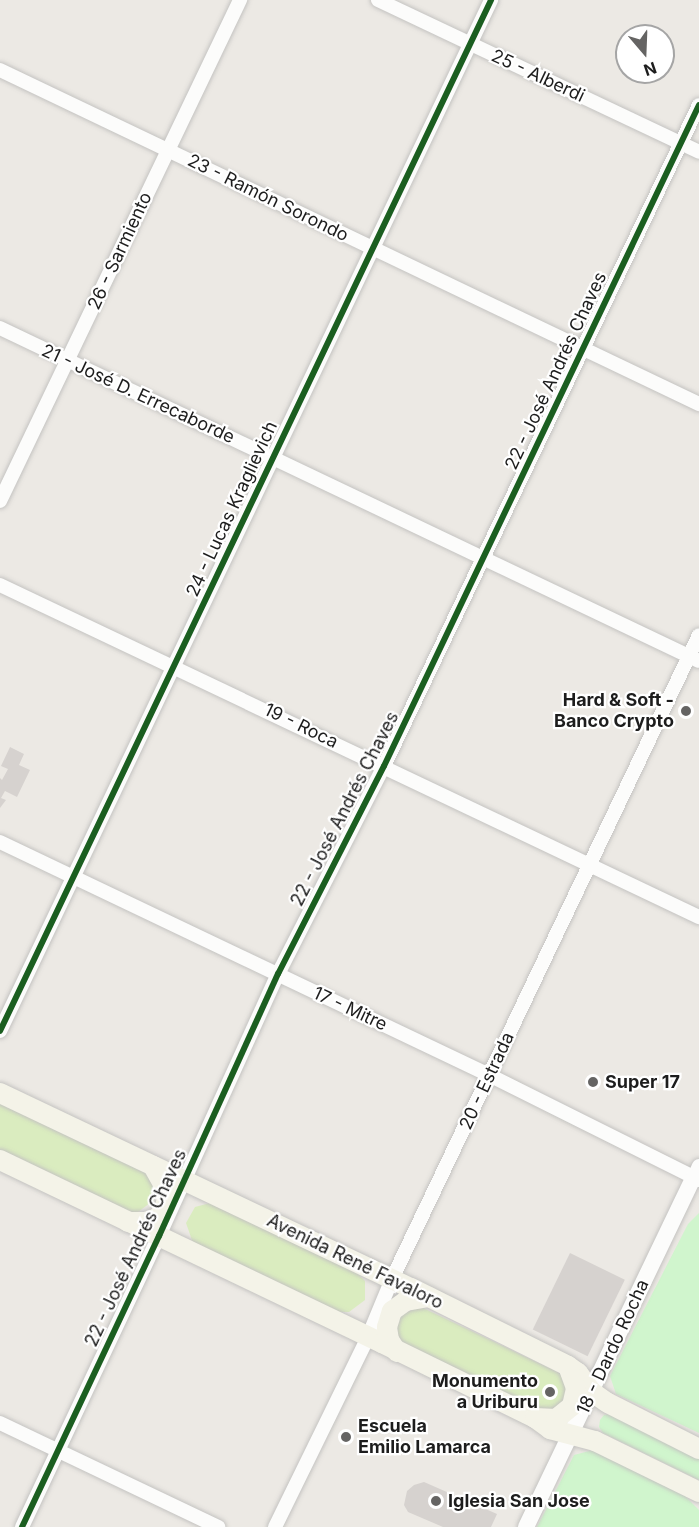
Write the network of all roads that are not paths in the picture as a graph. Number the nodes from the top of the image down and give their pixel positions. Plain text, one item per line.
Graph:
1 (240, 0) edge
2 (378, 0) edge
3 (491, 0) edge
4 (470, 44) junction
5 (0, 70) edge
6 (699, 105) edge
7 (681, 144) junction
8 (168, 150) junction
9 (699, 153) edge
10 (372, 248) junction
11 (0, 328) edge
12 (583, 349) junction
13 (68, 360) junction
14 (699, 404) edge
15 (273, 458) junction
16 (0, 501) edge
17 (483, 558) junction
18 (0, 585) edge
19 (699, 635) edge
20 (694, 658) edge
21 (174, 665) junction
22 (384, 766) junction
23 (0, 842) edge
24 (589, 864) junction
25 (73, 877) junction
26 (699, 917) edge
27 (278, 975) junction
28 (0, 1031) edge
29 (489, 1075) junction
30 (3, 1096) edge
31 (0, 1160) edge
32 (153, 1166) junction
33 (697, 1174) edge
34 (184, 1181) junction
35 (128, 1221) junction
36 (159, 1236) junction
37 (392, 1279) junction
38 (429, 1298) junction
39 (368, 1337) junction
40 (397, 1352) junction
41 (568, 1366) junction
42 (592, 1392) junction
43 (535, 1418) junction
44 (0, 1423) edge
45 (569, 1436) junction
46 (699, 1449) edge
47 (58, 1451) junction
48 (699, 1491) edge
49 (22, 1527) edge
50 (218, 1527) edge
51 (275, 1527) edge
52 (526, 1527) edge

1 - 8 street, 26 - Sarmiento
2 - 4 street, 25 - Alberdi
3 - 4 street, 24 - Lucas Kraglievich
4 - 7 street, 25 - Alberdi
4 - 10 street, 24 - Lucas Kraglievich
5 - 8 street, 23 - Ramón Sorondo
6 - 7 street, 22 - José Andrés Chaves
7 - 9 street, 25 - Alberdi
7 - 12 street, 22 - José Andrés Chaves
8 - 10 street, 23 - Ramón Sorondo
8 - 13 street, 26 - Sarmiento
10 - 12 street, 23 - Ramón Sorondo
10 - 15 street, 24 - Lucas Kraglievich
11 - 13 street, 21 - José D. Errecaborde
12 - 14 street, 23 - Ramón Sorondo
12 - 17 street, 22 - José Andrés Chaves
13 - 15 street, 21 - José D. Errecaborde
13 - 16 street, 26 - Sarmiento
15 - 17 street, 21 - José D. Errecaborde
15 - 21 street, 24 - Lucas Kraglievich
17 - 20 street, 21 - José D. Errecaborde
17 - 22 street, 22 - José Andrés Chaves
18 - 21 street, 19 - Roca
19 - 20 street, 20 - Estrada
20 - 24 street, 20 - Estrada
21 - 22 street, 19 - Roca
21 - 25 street, 24 - Lucas Kraglievich
22 - 24 street, 19 - Roca
22 - 27 street, 22 - José Andrés Chaves
23 - 25 street, 17 - Mitre
24 - 26 street, 19 - Roca
24 - 29 street, 20 - Estrada
25 - 27 street, 17 - Mitre
25 - 28 street, 24 - Lucas Kraglievich
27 - 29 street, 17 - Mitre
27 - 34 street, 22 - José Andrés Chaves
29 - 33 street, 17 - Mitre
29 - 37 street, 20 - Estrada
30 - 32 main road, Avenida René Favaloro
31 - 35 main road
32 - 34 main road, Avenida René Favaloro
32 - 35 main road
33 - 42 street, 18 - Dardo Rocha
34 - 36 street, 22 - José Andrés Chaves
34 - 37 main road, Avenida René Favaloro
35 - 36 main road
36 - 39 main road
36 - 47 street, 22 - José Andrés Chaves
37 - 38 main road, Avenida René Favaloro
37 - 39 street, 20 - Estrada
38 - 40 main road
38 - 41 main road, Avenida René Favaloro
39 - 40 main road
39 - 51 street, 20 - Estrada
40 - 43 main road
41 - 42 main road, Avenida René Favaloro
41 - 43 main road
42 - 45 street, 18 - Dardo Rocha
42 - 46 main road, Avenida René Favaloro
43 - 45 main road
44 - 47 street
45 - 48 main road
45 - 52 street, 18 - Dardo Rocha
47 - 49 street, 22 - José Andrés Chaves
47 - 50 street

